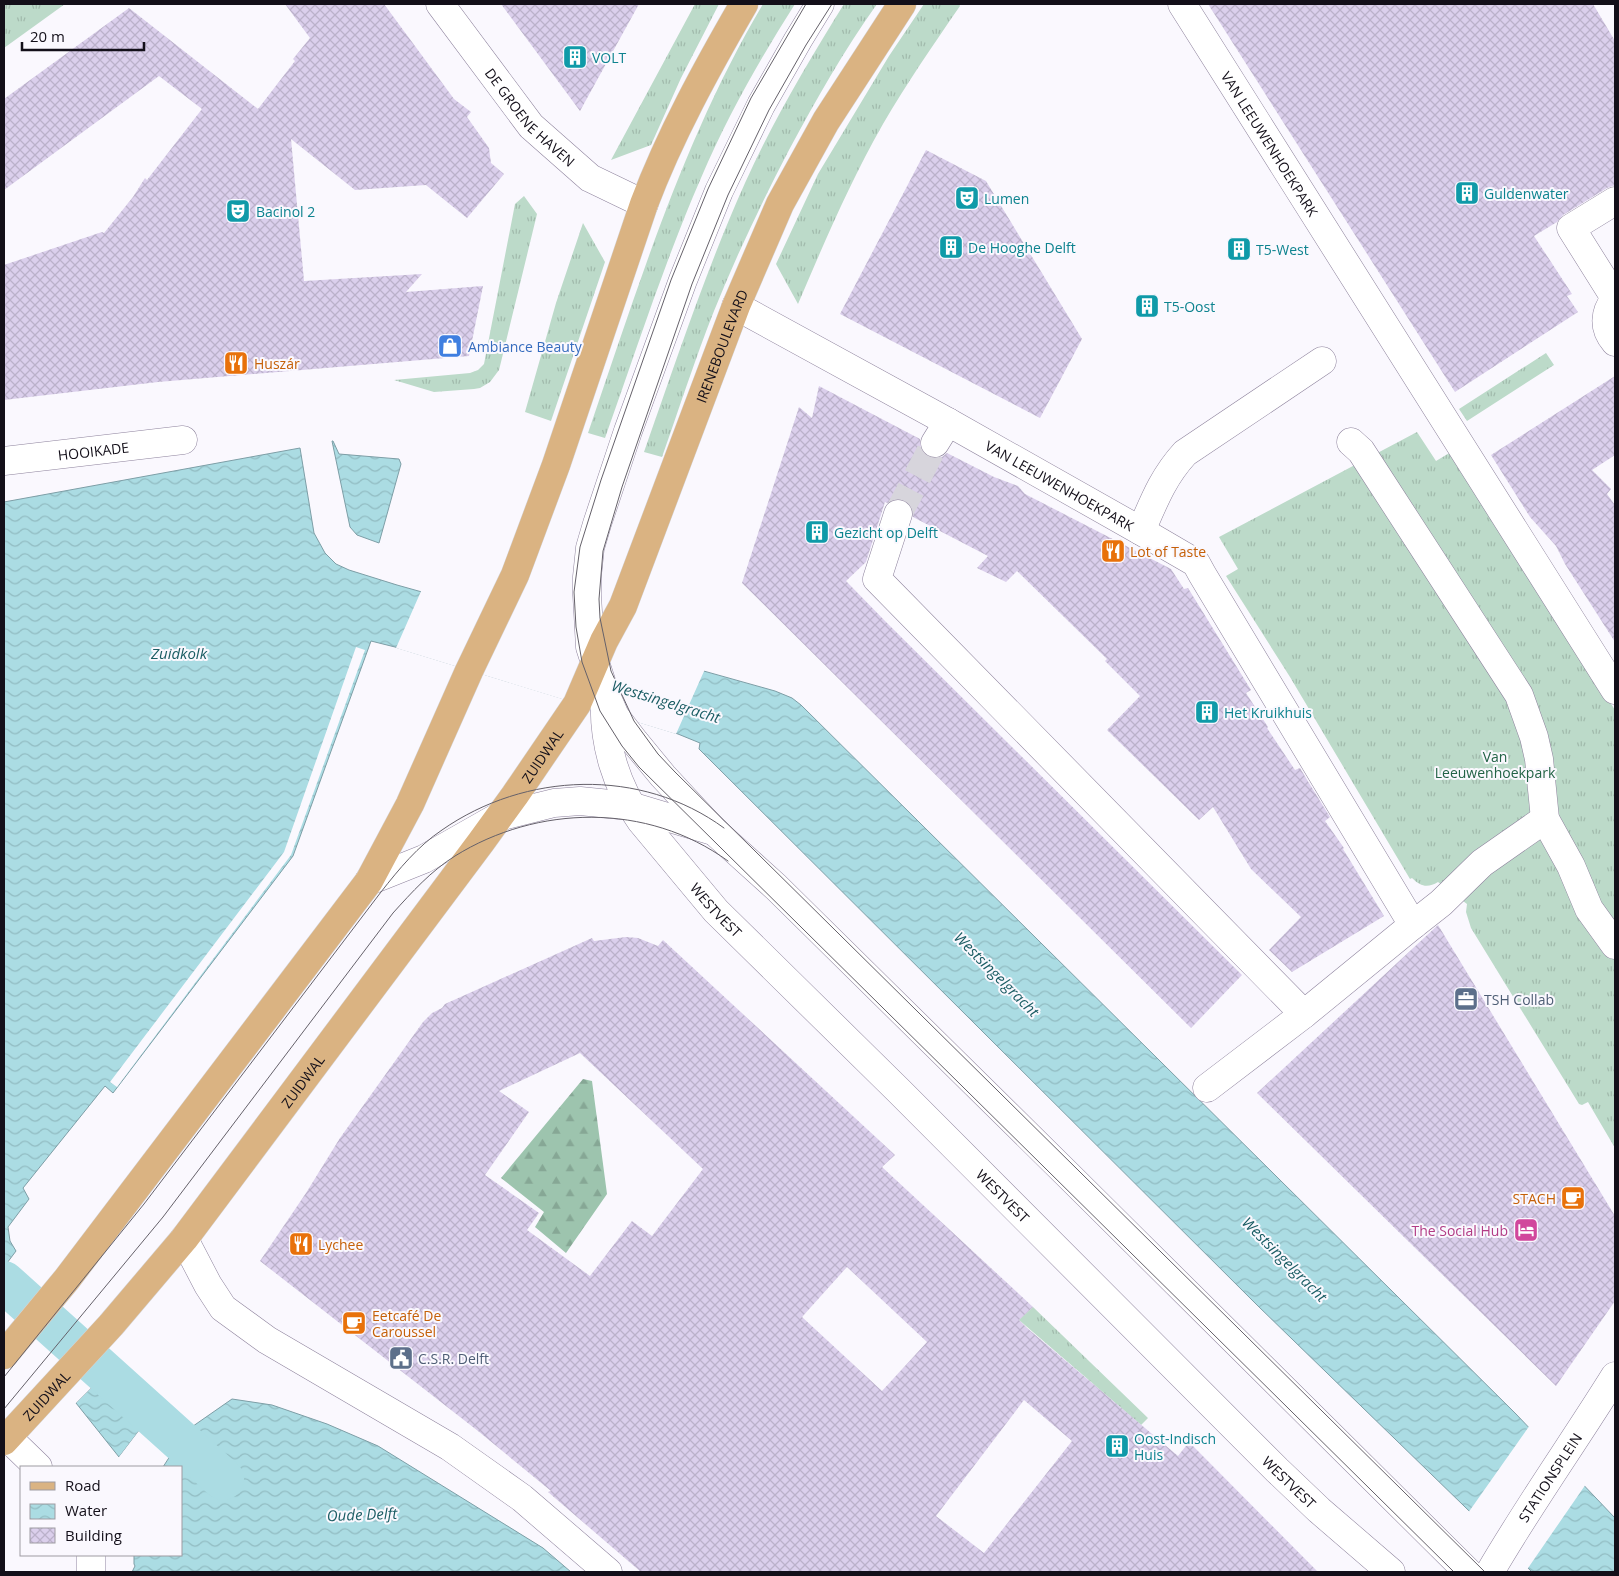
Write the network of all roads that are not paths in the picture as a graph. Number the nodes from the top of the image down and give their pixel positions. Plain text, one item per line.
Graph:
1 (440, 4) edge
2 (744, 4) edge
3 (820, 4) edge
4 (902, 4) edge
5 (1182, 4) edge
6 (1615, 201) edge
7 (644, 204) junction
8 (1615, 299) edge
9 (736, 306) junction
10 (1615, 346) edge
11 (1322, 361) dead end
12 (183, 440) dead end
13 (1351, 442) dead end
14 (4, 461) edge
15 (898, 514) tunnel mouth
16 (1141, 531) junction
17 (599, 652) junction
18 (1615, 690) edge
19 (577, 704) joint
20 (608, 707) junction
21 (630, 806) junction
22 (498, 817) junction
23 (1545, 819) junction
24 (714, 831) junction
25 (369, 881) junction
26 (1413, 925) junction
27 (1615, 945) edge
28 (1304, 1014) junction
29 (1207, 1088) dead end
30 (184, 1240) junction
31 (9, 1349) edge
32 (1614, 1384) edge
33 (6, 1439) edge
34 (37, 1466) edge
35 (91, 1556) edge
36 (91, 1572) edge
37 (608, 1572) edge
38 (1391, 1572) edge
39 (1468, 1572) edge
40 (1490, 1572) edge

1 - 7 street, DE GROENE HAVEN
2 - 7 main road
3 - 17 street, WESTVEST
4 - 9 main road, IRENEBOULEVARD
5 - 18 street, VAN LEEUWENHOEKPARK
6 - 8 street
7 - 25 main road
8 - 10 street
9 - 16 street, VAN LEEUWENHOEKPARK
9 - 17 main road, IRENEBOULEVARD
11 - 16 street
12 - 14 street, HOOIKADE
13 - 23 street
15 - 28 street
16 - 26 street, VAN LEEUWENHOEKPARK
17 - 19 main road, IRENEBOULEVARD
17 - 20 street, WESTVEST
19 - 22 main road, ZUIDWAL
20 - 21 street, WESTVEST
20 - 24 street, WESTVEST
21 - 22 street, WESTVEST
21 - 24 street, WESTVEST
21 - 38 street, WESTVEST
22 - 25 street, WESTVEST
22 - 30 main road, ZUIDWAL
23 - 26 street
23 - 27 street
24 - 39 street, WESTVEST
25 - 31 main road
26 - 28 street
28 - 29 street
30 - 33 main road, ZUIDWAL
30 - 37 street
32 - 40 street, STATIONSPLEIN
33 - 34 street
35 - 36 street

